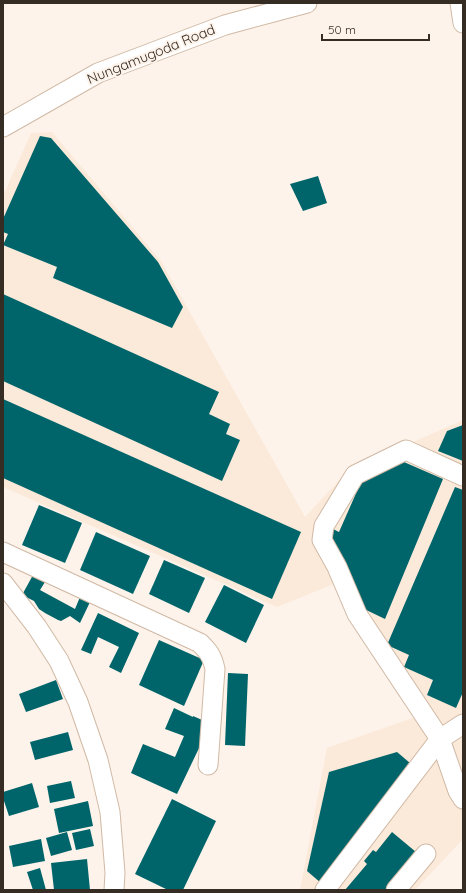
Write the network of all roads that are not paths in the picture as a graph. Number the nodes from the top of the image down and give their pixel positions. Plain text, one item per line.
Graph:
1 (307, 3) edge
2 (460, 3) edge
3 (463, 23) edge
4 (3, 126) edge
5 (463, 476) edge
6 (3, 552) edge
7 (3, 583) edge
8 (463, 724) edge
9 (440, 739) junction
10 (208, 765) dead end
11 (463, 799) edge
12 (426, 854) dead end
13 (114, 890) edge
14 (325, 890) edge
15 (396, 890) edge

1 - 4 street, Nungamugoda Road
2 - 3 street
5 - 9 street
6 - 10 street
7 - 13 street
8 - 9 street
9 - 11 street
9 - 14 street
12 - 15 street

